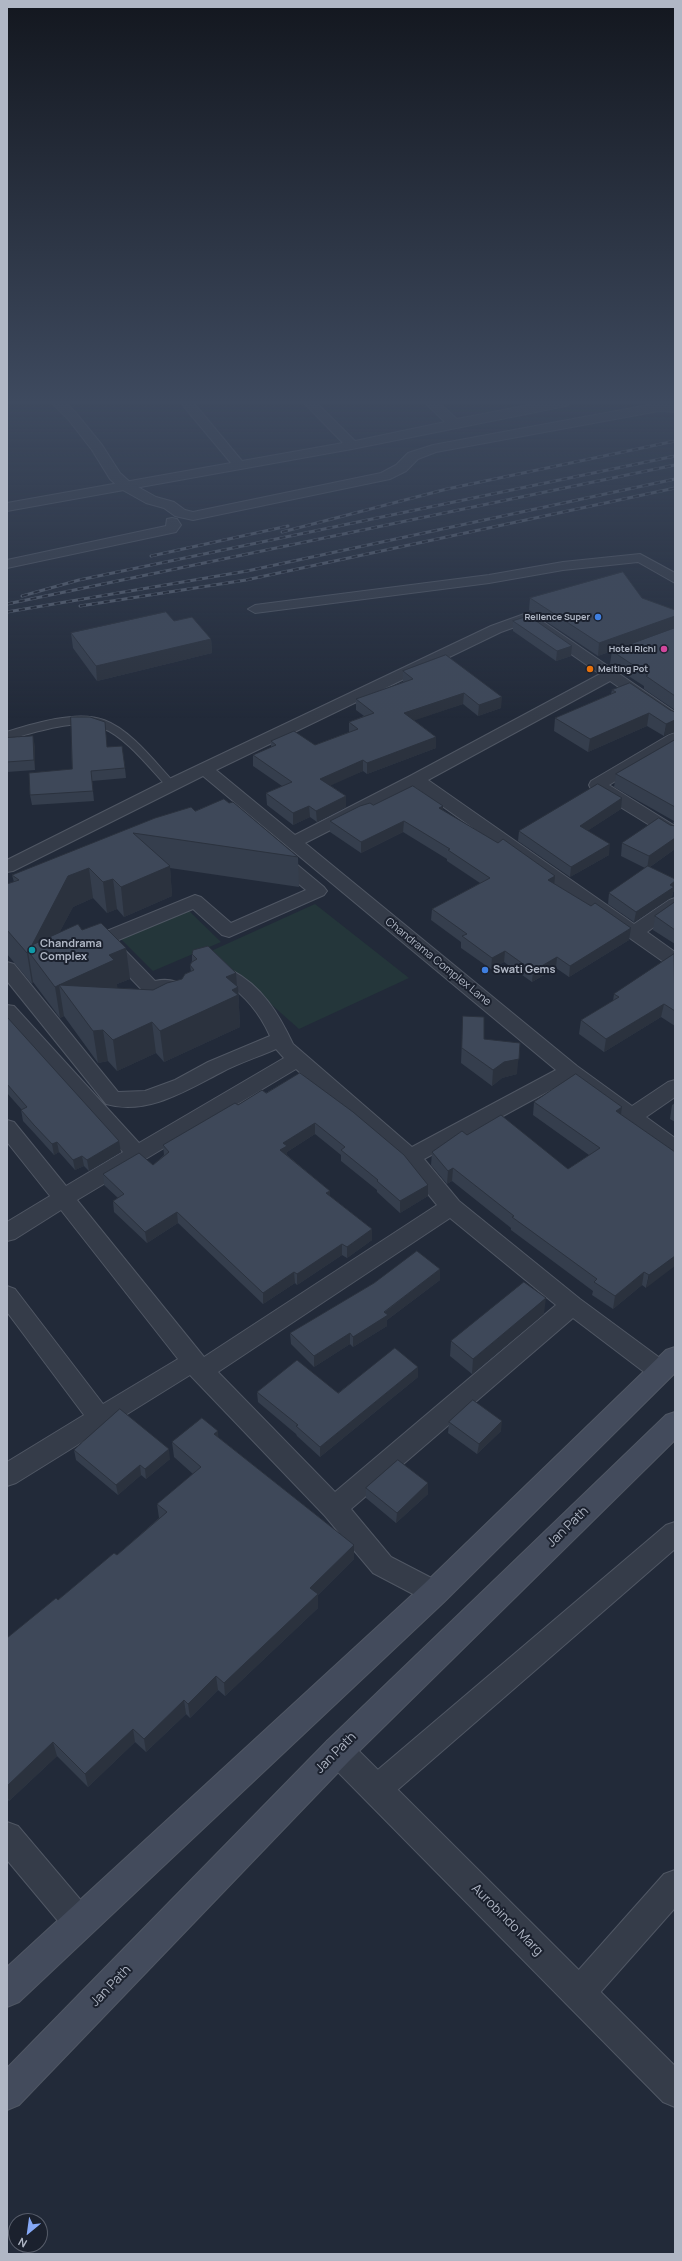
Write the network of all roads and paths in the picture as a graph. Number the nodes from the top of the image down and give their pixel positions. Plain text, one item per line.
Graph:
1 (156, 508) edge
2 (172, 508) edge
3 (236, 508) edge
4 (273, 508) edge
5 (172, 522) junction
6 (7, 564) edge
7 (675, 579) edge
8 (255, 609) dead end
9 (609, 674) junction
10 (675, 719) edge
11 (7, 736) edge
12 (675, 738) edge
13 (206, 770) junction
14 (416, 780) junction
15 (171, 785) junction
16 (256, 812) junction
17 (238, 818) edge
18 (675, 833) edge
19 (294, 842) junction
20 (263, 845) edge
21 (7, 867) edge
22 (675, 904) edge
23 (635, 932) junction
24 (675, 961) edge
25 (7, 968) edge
26 (7, 1011) edge
27 (281, 1039) junction
28 (297, 1059) junction
29 (570, 1071) junction
30 (675, 1087) edge
31 (632, 1116) junction
32 (7, 1127) edge
33 (675, 1149) edge
34 (137, 1154) junction
35 (410, 1157) junction
36 (63, 1198) junction
37 (451, 1207) junction
38 (7, 1233) edge
39 (7, 1295) edge
40 (572, 1305) junction
41 (667, 1364) edge
42 (197, 1366) junction
43 (100, 1418) junction
44 (675, 1423) edge
45 (7, 1475) edge
46 (334, 1508) junction
47 (675, 1533) edge
48 (434, 1592) junction
49 (338, 1751) junction
50 (377, 1789) junction
51 (7, 1837) edge
52 (675, 1885) edge
53 (79, 1922) junction
54 (7, 1990) edge
55 (579, 1993) junction
56 (675, 2090) edge
57 (7, 2092) edge

1 - 5 street
2 - 3 street
4 - 5 street
5 - 6 street
7 - 8 street
9 - 10 street
9 - 13 street
9 - 14 street
11 - 15 lane
12 - 18 street
13 - 15 street
13 - 16 street, Chandrama Complex Lane
14 - 19 street
14 - 23 street
15 - 21 street
16 - 17 street
16 - 19 street, Chandrama Complex Lane
19 - 29 street, Chandrama Complex Lane
20 - 27 street
22 - 23 street
23 - 24 street
25 - 27 street
26 - 34 street
27 - 28 street
28 - 34 street
28 - 35 street
29 - 31 street, Chandrama Complex Lane
29 - 35 street
30 - 31 street
31 - 33 street, Chandrama Complex Lane
32 - 36 street
34 - 36 street
35 - 37 street
36 - 38 street
36 - 42 street
37 - 40 street
37 - 42 street
39 - 43 street
40 - 41 street
40 - 46 street
41 - 48 main road
42 - 43 street
42 - 46 street
43 - 45 street
44 - 49 main road, Jan Path
46 - 48 street
47 - 50 street
48 - 53 main road
49 - 50 street, Aurobindo Marg
49 - 57 main road, Jan Path
50 - 55 street, Aurobindo Marg
51 - 53 street
52 - 55 street
53 - 54 main road
55 - 56 street, Aurobindo Marg

